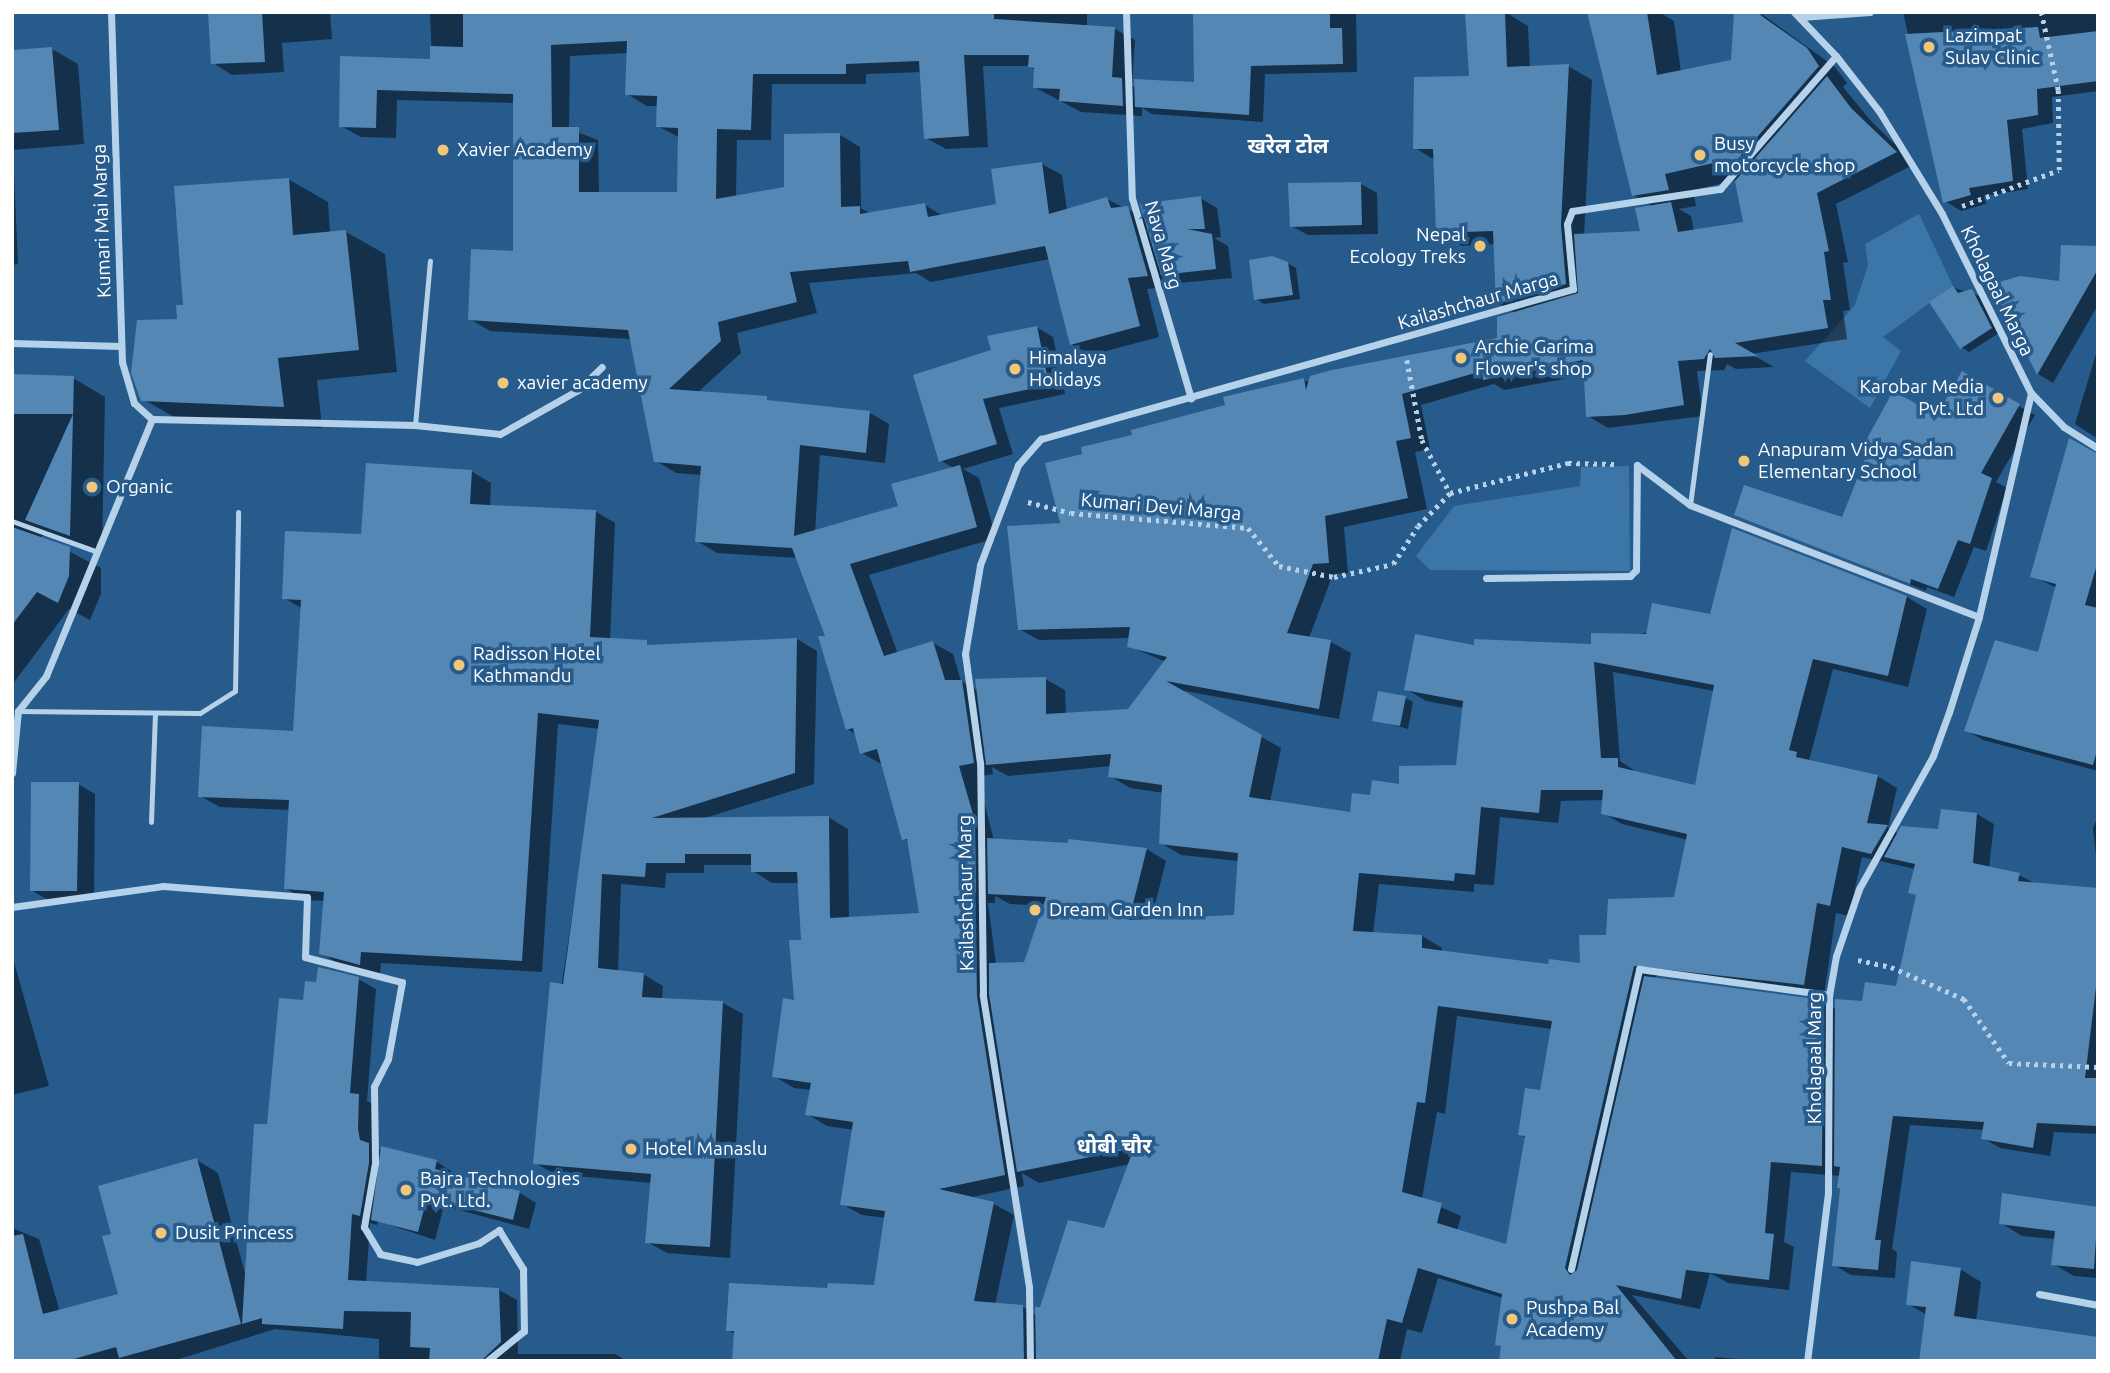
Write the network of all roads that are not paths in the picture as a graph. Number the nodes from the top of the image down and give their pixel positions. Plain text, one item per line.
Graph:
1 (111, 12) edge
2 (1126, 12) edge
3 (1870, 12) edge
4 (1798, 14) edge
5 (1836, 56) junction
6 (430, 261) dead end
7 (12, 344) edge
8 (121, 346) junction
9 (1710, 354) dead end
10 (602, 367) dead end
11 (2031, 393) junction
12 (1192, 399) junction
13 (152, 419) junction
14 (415, 425) junction
15 (1041, 439) joint
16 (2098, 448) edge
17 (1690, 505) junction
18 (238, 512) dead end
19 (12, 521) edge
20 (98, 552) junction
21 (1486, 578) dead end
22 (1979, 617) junction
23 (15, 711) edge
24 (155, 715) junction
25 (12, 773) edge
26 (151, 822) dead end
27 (12, 907) edge
28 (1829, 995) junction
29 (1571, 1269) dead end
30 (2039, 1294) dead end
31 (2098, 1305) edge
32 (488, 1361) edge
33 (1030, 1361) edge
34 (1807, 1361) edge

1 - 8 street, Kumari Mai Marga
2 - 12 street, Nava Marg
3 - 4 street
4 - 5 street, Kholagaal Marga
5 - 11 street, Kholagaal Marga
5 - 12 street, Kailashchaur Marga
6 - 14 lane
7 - 8 street
8 - 13 street, Kumari Mai Marga
9 - 17 lane
10 - 14 street
11 - 16 street, Kholagaal Marga
11 - 22 street
12 - 15 street, Kailashchaur Marga
13 - 14 street
13 - 20 street
15 - 33 street, Kailashchaur Marg
17 - 21 street
17 - 22 street
18 - 24 lane
19 - 20 lane
20 - 23 street
22 - 28 street, Kholagaal Marg
23 - 24 lane
23 - 25 street
24 - 26 lane
27 - 32 street
28 - 29 street
28 - 34 street, Kholagaal Marg
30 - 31 street

